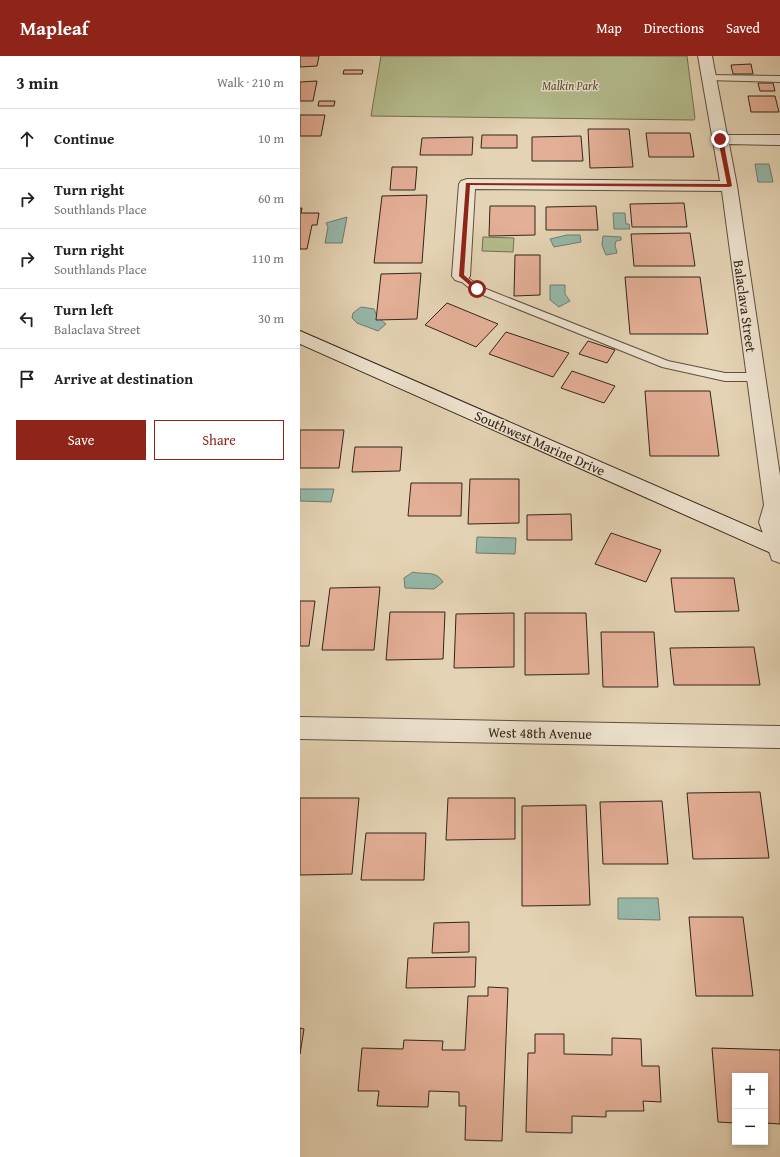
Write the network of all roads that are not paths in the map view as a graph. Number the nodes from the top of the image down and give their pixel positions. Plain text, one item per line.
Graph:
1 (706, 56) edge
2 (709, 78) junction
3 (780, 79) edge
4 (720, 139) junction
5 (780, 140) edge
6 (729, 186) junction
7 (461, 276) joint
8 (300, 337) edge
9 (755, 377) junction
10 (779, 550) edge
11 (300, 728) edge
12 (780, 737) edge

1 - 2 street, Balaclava Street
2 - 3 lane
2 - 4 street, Balaclava Street
4 - 5 street
4 - 6 street, Balaclava Street
6 - 7 street
6 - 9 street, Balaclava Street
7 - 9 lane
8 - 10 street, Southwest Marine Drive
9 - 10 street, Balaclava Street
11 - 12 street, West 48th Avenue

